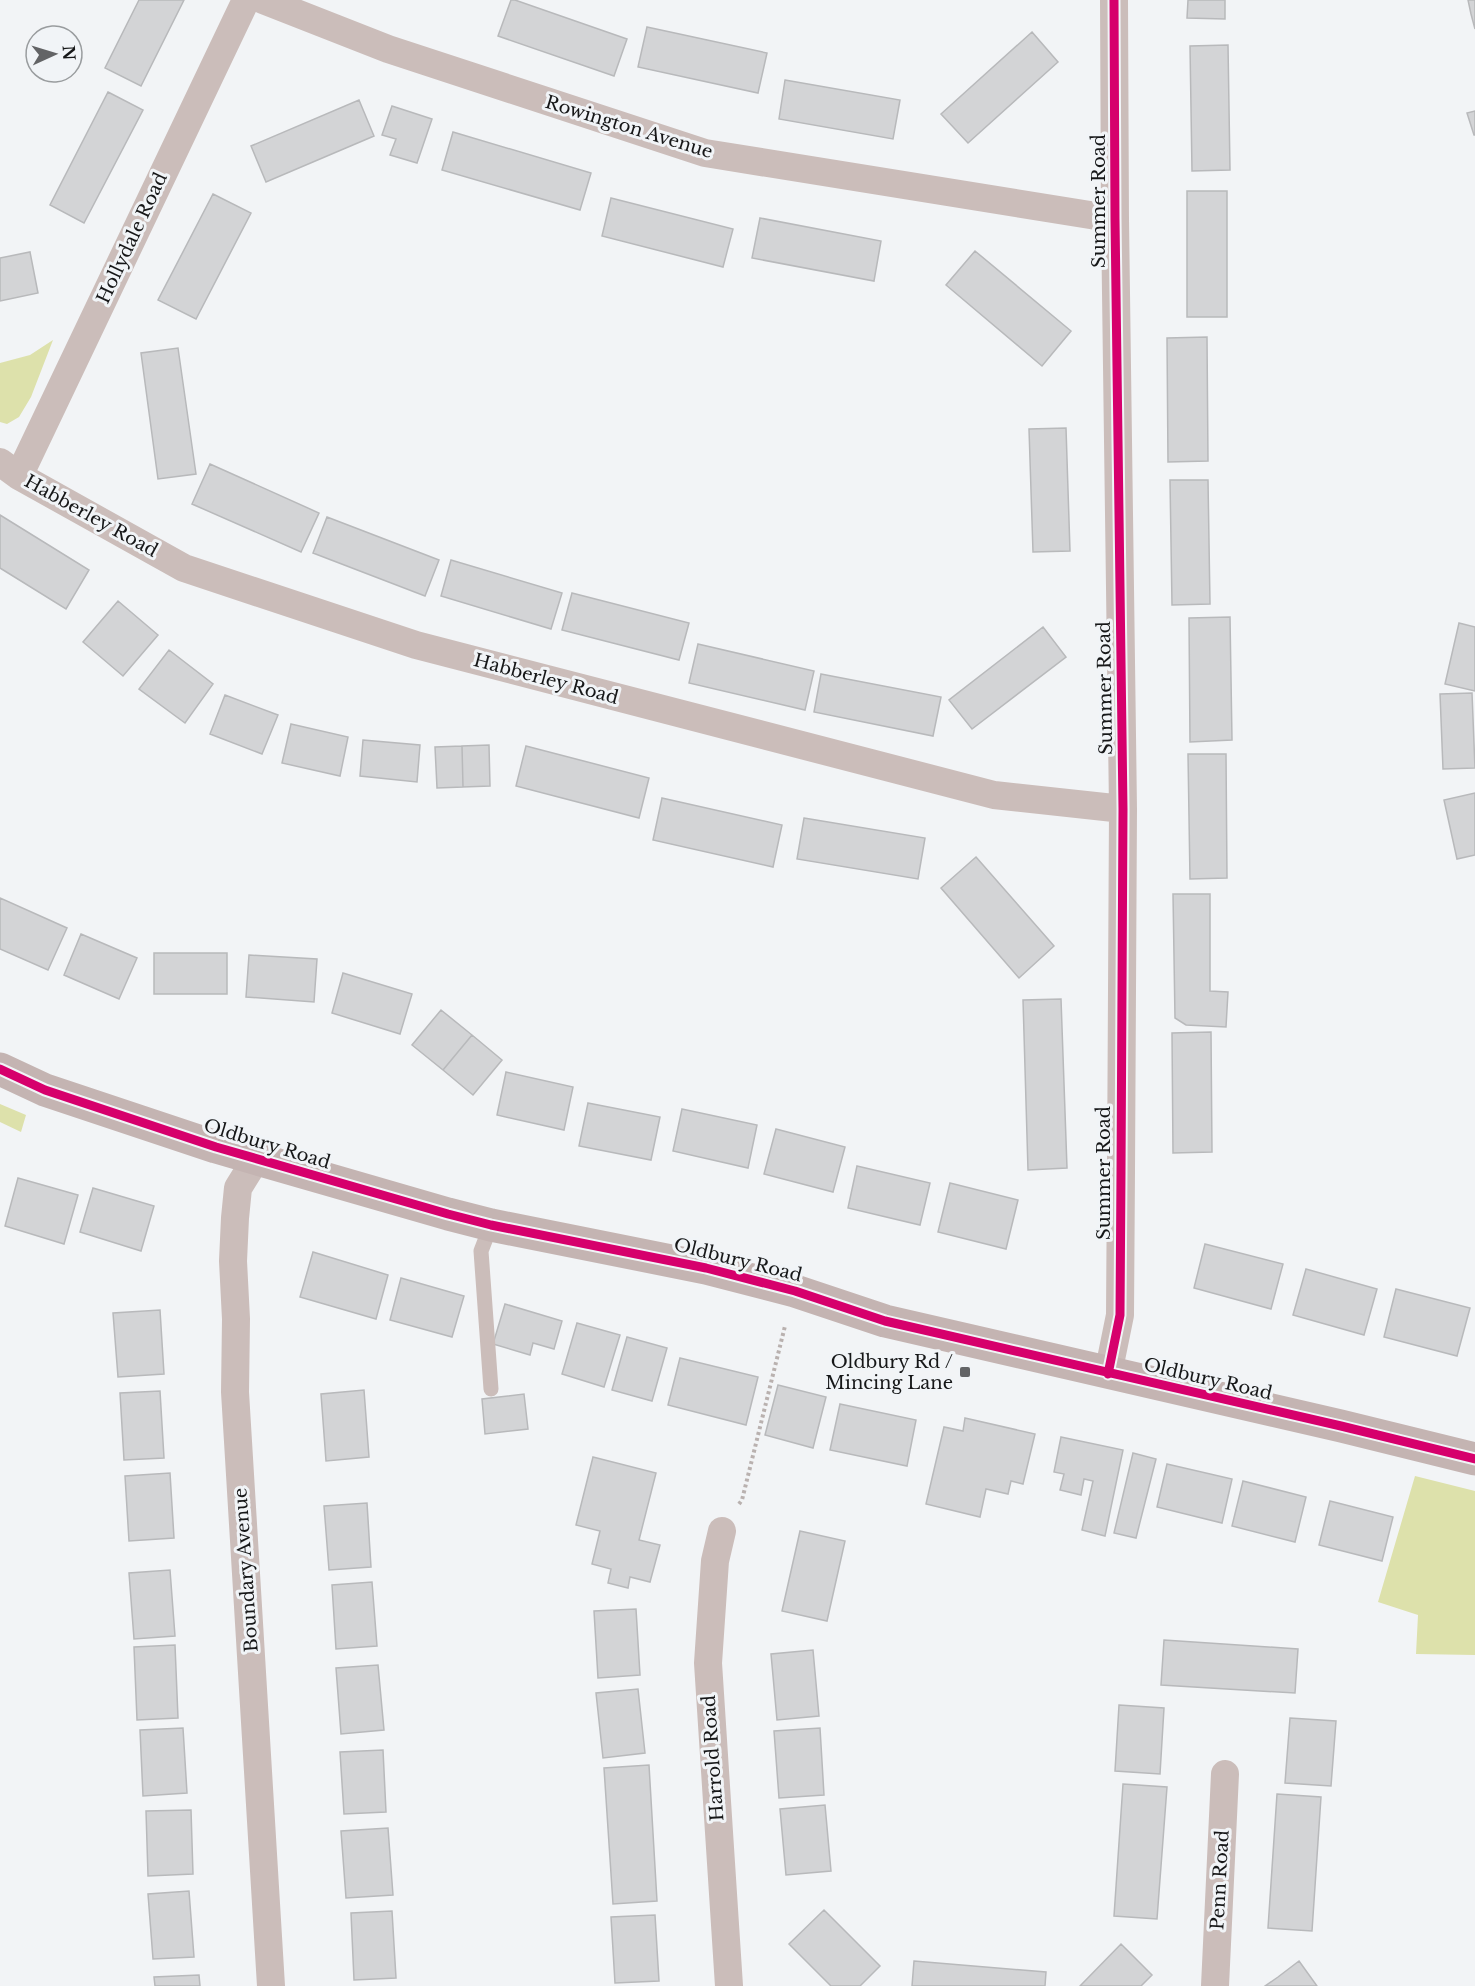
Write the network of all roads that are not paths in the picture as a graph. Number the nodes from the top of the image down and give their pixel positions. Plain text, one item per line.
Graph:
1 (246, 0) edge
2 (263, 0) edge
3 (1114, 0) edge
4 (1115, 219) junction
5 (10, 469) edge
6 (1123, 809) junction
7 (0, 1069) edge
8 (256, 1159) junction
9 (491, 1225) junction
10 (1108, 1374) junction
11 (491, 1389) dead end
12 (1475, 1459) edge
13 (722, 1531) road end
14 (1225, 1774) dead end
15 (271, 1986) edge
16 (729, 1986) edge
17 (1215, 1986) edge

1 - 5 street, Hollydale Road
2 - 4 street, Rowington Avenue
3 - 4 street, Summer Road
4 - 6 street, Summer Road
5 - 6 street, Habberley Road
6 - 10 street, Summer Road
7 - 8 main road, Oldbury Road
8 - 9 main road, Oldbury Road
8 - 15 street, Boundary Avenue
9 - 10 main road, Oldbury Road
9 - 11 lane
10 - 12 main road, Oldbury Road
13 - 16 street, Harrold Road
14 - 17 street, Penn Road

